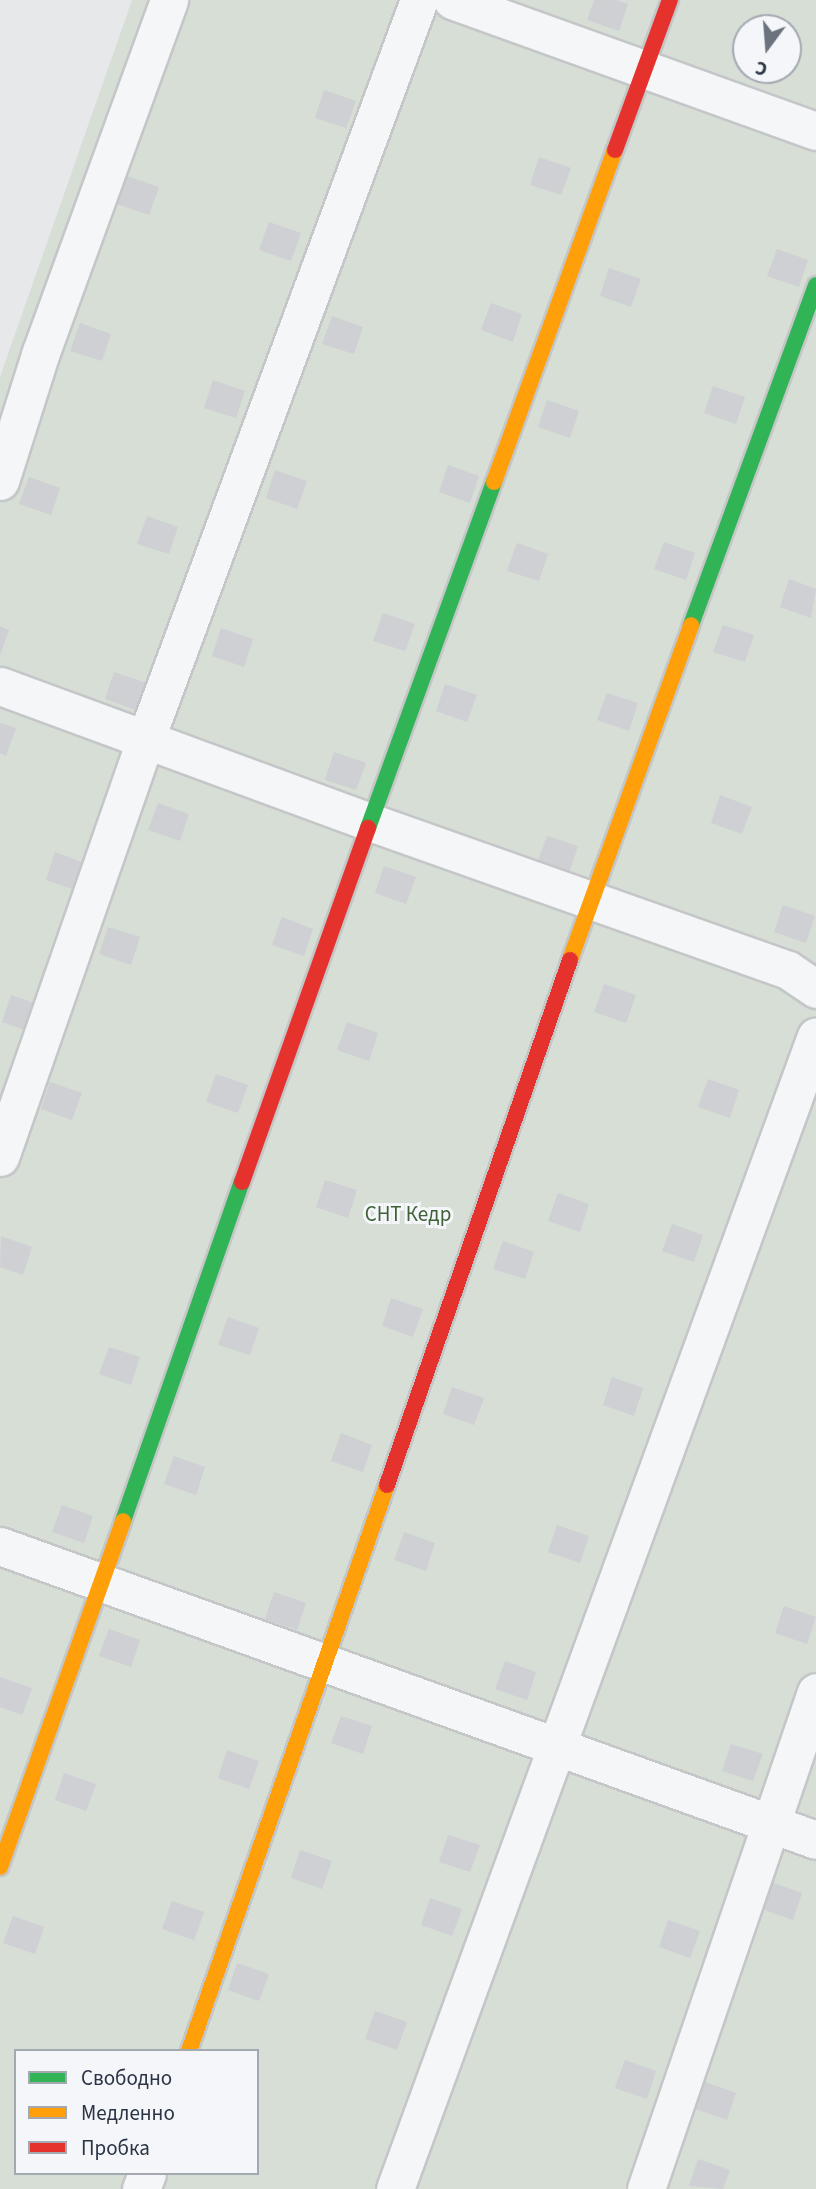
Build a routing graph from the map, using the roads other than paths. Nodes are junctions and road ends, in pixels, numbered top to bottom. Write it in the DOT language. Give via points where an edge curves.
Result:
graph roads {
  1 [pos="169,0"];
  2 [pos="419,0"];
  3 [pos="452,0"];
  4 [pos="670,0"];
  5 [pos="645,70"];
  6 [pos="816,131"];
  7 [pos="816,285"];
  8 [pos="0,481"];
  9 [pos="0,686"];
  10 [pos="145,741"];
  11 [pos="370,822"];
  12 [pos="591,899"];
  13 [pos="816,989"];
  14 [pos="816,1036"];
  15 [pos="0,1157"];
  16 [pos="0,1546"];
  17 [pos="102,1581"];
  18 [pos="324,1662"];
  19 [pos="816,1692"];
  20 [pos="555,1746"];
  21 [pos="770,1823"];
  22 [pos="816,1840"];
  23 [pos="0,1867"];
  24 [pos="190,2049"];
  25 [pos="395,2189"];
  26 [pos="646,2189"];
  1 -- 8 [label="street" via="41,352"];
  2 -- 10 [label="street"];
  3 -- 5 [label="street"];
  4 -- 5 [label="street"];
  5 -- 6 [label="street"];
  5 -- 11 [label="street"];
  7 -- 12 [label="street"];
  9 -- 10 [label="street"];
  10 -- 11 [label="street"];
  10 -- 15 [label="street"];
  11 -- 12 [label="street"];
  11 -- 17 [label="street"];
  12 -- 13 [label="street" via="788,970"];
  12 -- 18 [label="street"];
  14 -- 20 [label="street"];
  16 -- 17 [label="street"];
  17 -- 18 [label="street"];
  17 -- 23 [label="street"];
  18 -- 20 [label="street"];
  18 -- 24 [label="street"];
  19 -- 21 [label="street"];
  20 -- 21 [label="street"];
  20 -- 25 [label="street"];
  21 -- 22 [label="street"];
  21 -- 26 [label="street"];
}
